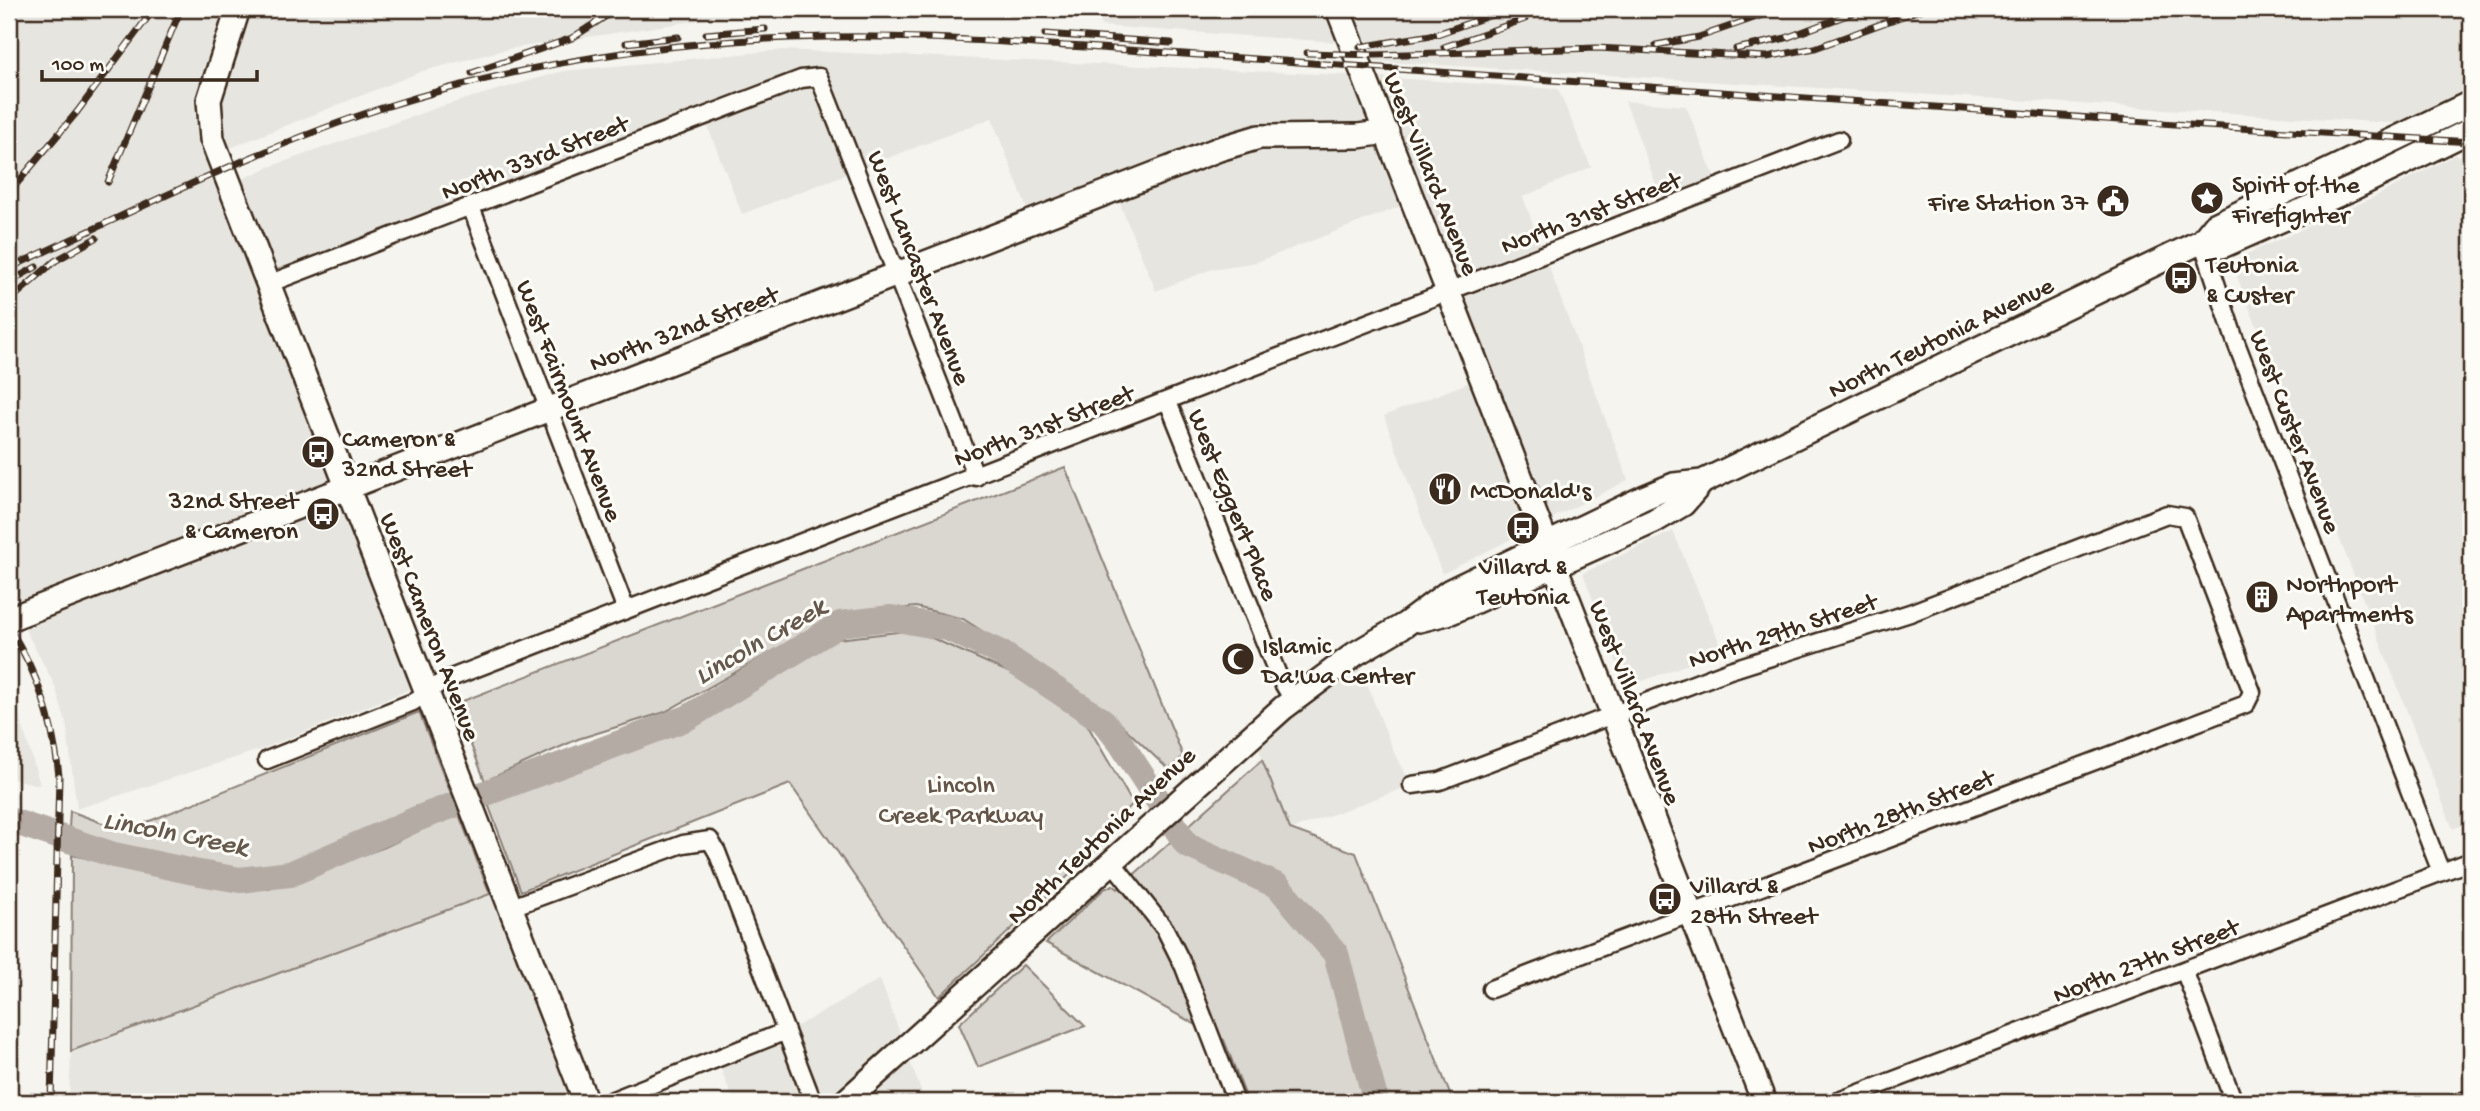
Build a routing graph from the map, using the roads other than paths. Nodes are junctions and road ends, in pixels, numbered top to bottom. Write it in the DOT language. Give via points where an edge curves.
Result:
graph roads {
  1 [pos="238,9"];
  2 [pos="1338,9"];
  3 [pos="819,77"];
  4 [pos="2471,103"];
  5 [pos="2471,130"];
  6 [pos="1387,132"];
  7 [pos="1839,140"];
  8 [pos="471,207"];
  9 [pos="2202,241"];
  10 [pos="899,274"];
  11 [pos="268,284"];
  12 [pos="1449,292"];
  13 [pos="1168,402"];
  14 [pos="549,409"];
  15 [pos="975,477"];
  16 [pos="1702,482"];
  17 [pos="348,486"];
  18 [pos="1545,544"];
  19 [pos="1555,567"];
  20 [pos="626,610"];
  21 [pos="9,619"];
  22 [pos="1406,624"];
  23 [pos="427,692"];
  24 [pos="1293,700"];
  25 [pos="2246,704"];
  26 [pos="1611,714"];
  27 [pos="267,760"];
  28 [pos="1412,785"];
  29 [pos="1117,858"];
  30 [pos="2471,861"];
  31 [pos="2441,872"];
  32 [pos="512,907"];
  33 [pos="1689,914"];
  34 [pos="2184,970"];
  35 [pos="1491,989"];
  36 [pos="786,1031"];
  37 [pos="2471,1098"];
  38 [pos="586,1102"];
  39 [pos="608,1102"];
  40 [pos="813,1102"];
  41 [pos="845,1102"];
  42 [pos="1236,1102"];
  43 [pos="1763,1102"];
  44 [pos="1836,1102"];
  45 [pos="2234,1102"];
  46 [pos="2460,1102"];
  1 -- 11 [label="street, West Cameron Avenue" via="209,100 209,126"];
  2 -- 6 [label="street, West Villard Avenue"];
  3 -- 8 [label="street, North 33rd Street" via="801,79"];
  3 -- 10 [label="street, West Lancaster Avenue"];
  4 -- 9 [label="street, North Teutonia Avenue" via="2215,225"];
  5 -- 9 [label="street, North Teutonia Avenue" via="2222,246"];
  6 -- 10 [label="street, North 32nd Street" via="1259,137"];
  6 -- 12 [label="street, West Villard Avenue"];
  7 -- 12 [label="street, North 31st Street"];
  8 -- 11 [label="street, North 33rd Street"];
  8 -- 14 [label="street, West Fairmount Avenue"];
  9 -- 16 [label="street, North Teutonia Avenue"];
  9 -- 31 [label="street, West Custer Avenue" via="2240,352"];
  10 -- 14 [label="street, North 32nd Street"];
  10 -- 15 [label="street, West Lancaster Avenue"];
  11 -- 17 [label="street, West Cameron Avenue"];
  12 -- 13 [label="street, North 31st Street"];
  12 -- 18 [label="street, West Villard Avenue"];
  13 -- 15 [label="street, North 31st Street"];
  13 -- 24 [label="street, West Eggert Place" via="1278,675"];
  14 -- 17 [label="street, North 32nd Street"];
  14 -- 20 [label="street, West Fairmount Avenue"];
  15 -- 20 [label="street, North 31st Street"];
  16 -- 18 [label="street, North Teutonia Avenue" via="1674,485"];
  16 -- 19 [label="street, North Teutonia Avenue" via="1674,510"];
  17 -- 21 [label="street, North 32nd Street"];
  17 -- 23 [label="street, West Cameron Avenue"];
  18 -- 19 [label="street, West Villard Avenue"];
  18 -- 22 [label="street, North Teutonia Avenue" via="1450,591"];
  19 -- 22 [label="street, North Teutonia Avenue" via="1451,612"];
  19 -- 26 [label="street, West Villard Avenue"];
  20 -- 23 [label="street, North 31st Street" via="443,681"];
  22 -- 24 [label="street, North Teutonia Avenue" via="1355,654"];
  23 -- 27 [label="street, North 31st Street" via="413,702"];
  23 -- 32 [label="street, West Cameron Avenue"];
  24 -- 29 [label="street, North Teutonia Avenue"];
  25 -- 26 [label="street, North 29th Street" via="2252,692 2185,517 2167,514 1910,613 1765,657"];
  25 -- 33 [label="street, North 28th Street"];
  26 -- 28 [label="street, North 29th Street" via="1440,781"];
  26 -- 33 [label="street, West Villard Avenue"];
  29 -- 41 [label="street, North Teutonia Avenue"];
  29 -- 42 [label="street" via="1184,967"];
  30 -- 31 [label="street, North 27th Street"];
  31 -- 34 [label="street, North 27th Street"];
  32 -- 36 [label="street" via="683,844 710,841"];
  32 -- 38 [label="street, West Cameron Avenue"];
  33 -- 35 [label="street, North 28th Street"];
  33 -- 43 [label="street, West Villard Avenue"];
  34 -- 44 [label="street, North 27th Street"];
  34 -- 45 [label="street"];
  36 -- 39 [label="street"];
  36 -- 40 [label="street"];
  37 -- 46 [label="street"];
}
